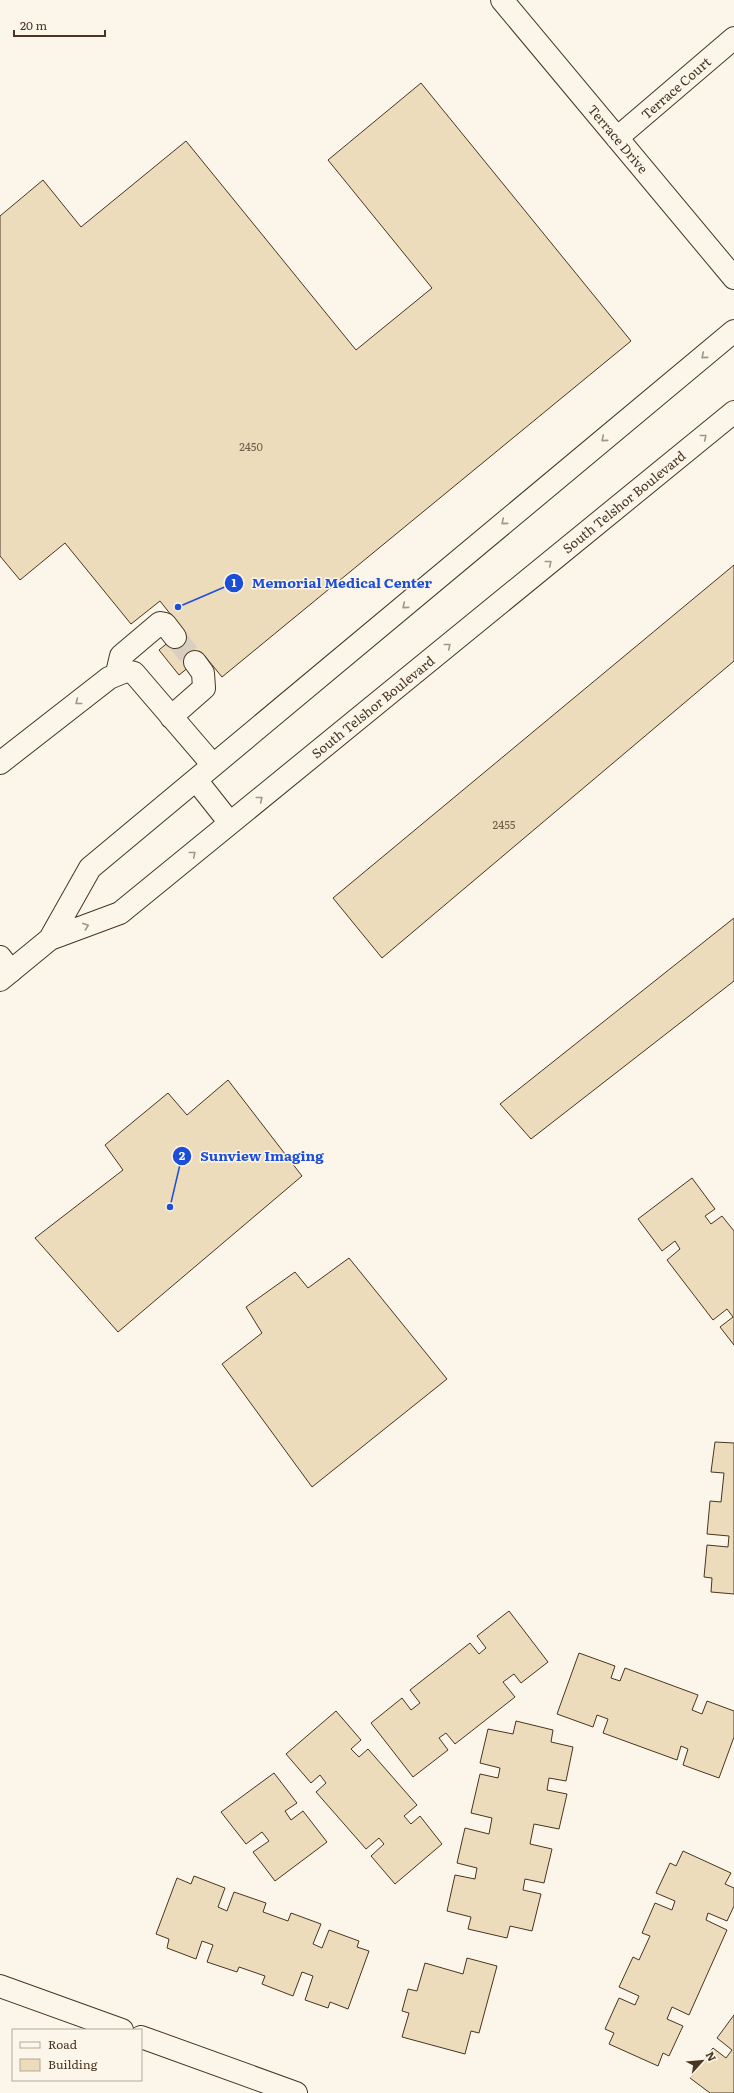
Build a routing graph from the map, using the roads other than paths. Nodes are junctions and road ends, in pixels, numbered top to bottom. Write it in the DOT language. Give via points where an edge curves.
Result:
graph roads {
  1 [pos="502,0"];
  2 [pos="734,38"];
  3 [pos="617,138"];
  4 [pos="734,278"];
  5 [pos="734,331"];
  6 [pos="734,412"];
  7 [pos="175,637"];
  8 [pos="195,662"];
  9 [pos="113,675"];
  10 [pos="171,716"];
  11 [pos="0,763"];
  12 [pos="213,765"];
  13 [pos="196,780"];
  14 [pos="230,823"];
  15 [pos="50,939"];
  16 [pos="4,969"];
  17 [pos="0,1986"];
  18 [pos="119,2029"];
  19 [pos="142,2037"];
  20 [pos="296,2093"];
  1 -- 3 [label="main road, Terrace Drive"];
  2 -- 3 [label="main road, Terrace Court"];
  3 -- 4 [label="main road, Terrace Drive"];
  5 -- 12 [label="main road, one-way"];
  14 -- 6 [label="main road, South Telshor Boulevard, one-way"];
  7 -- 9 [label="main road" via="165,624 160,624 121,656"];
  8 -- 10 [label="main road" via="203,673 204,688"];
  9 -- 10 [label="main road" via="126,671 134,673"];
  9 -- 11 [label="main road, one-way"];
  10 -- 12 [label="main road"];
  12 -- 13 [label="main road"];
  13 -- 14 [label="main road"];
  13 -- 15 [label="main road" via="90,868"];
  15 -- 14 [label="main road, South Telshor Boulevard, one-way" via="120,914"];
  15 -- 16 [label="main road, South Telshor Boulevard"];
  17 -- 18 [label="main road"];
  19 -- 20 [label="main road"];
}
